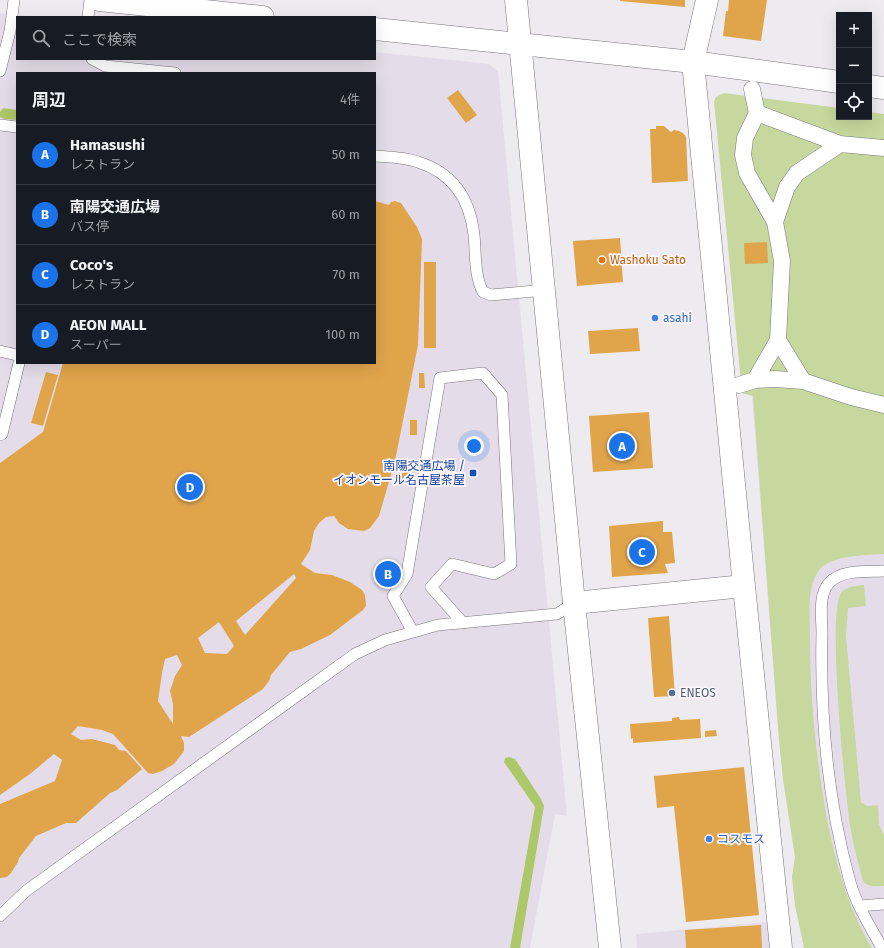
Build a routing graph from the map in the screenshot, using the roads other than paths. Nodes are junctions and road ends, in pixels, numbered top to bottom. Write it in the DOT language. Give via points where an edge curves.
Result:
graph roads {
  1 [pos="14,0"];
  2 [pos="90,0"];
  3 [pos="99,0"];
  4 [pos="516,0"];
  5 [pos="707,0"];
  6 [pos="88,16"];
  7 [pos="253,16"];
  8 [pos="376,29"];
  9 [pos="521,44"];
  10 [pos="94,60"];
  11 [pos="693,62"];
  12 [pos="0,71"];
  13 [pos="165,72"];
  14 [pos="836,82"];
  15 [pos="872,86"];
  16 [pos="884,88"];
  17 [pos="752,89"];
  18 [pos="756,113"];
  19 [pos="0,125"];
  20 [pos="16,126"];
  21 [pos="840,144"];
  22 [pos="884,148"];
  23 [pos="376,156"];
  24 [pos="775,222"];
  25 [pos="544,290"];
  26 [pos="778,340"];
  27 [pos="0,351"];
  28 [pos="16,355"];
  29 [pos="19,364"];
  30 [pos="755,380"];
  31 [pos="803,381"];
  32 [pos="739,385"];
  33 [pos="884,404"];
  34 [pos="0,435"];
  35 [pos="884,572"];
  36 [pos="744,586"];
  37 [pos="574,603"];
  38 [pos="463,623"];
  39 [pos="413,632"];
  40 [pos="884,904"];
  41 [pos="860,906"];
  42 [pos="0,916"];
  43 [pos="610,948"];
  44 [pos="781,948"];
  45 [pos="882,948"];
  1 -- 12 [label="lane" via="10,31"];
  2 -- 6 [label="lane"];
  3 -- 7 [label="street"];
  4 -- 9 [label="street"];
  5 -- 11 [label="street"];
  8 -- 9 [label="street"];
  9 -- 11 [label="street"];
  9 -- 25 [label="street"];
  10 -- 13 [label="lane" via="105,66"];
  11 -- 14 [label="street"];
  11 -- 36 [label="street"];
  15 -- 16 [label="street"];
  17 -- 18 [label="street"];
  18 -- 21 [label="street"];
  18 -- 24 [label="street" via="745,138 743,155 747,173"];
  19 -- 20 [label="lane"];
  21 -- 22 [label="street"];
  21 -- 24 [label="street" via="797,174 787,187"];
  23 -- 25 [label="lane" via="417,161 445,176 460,191 468,208 473,230 478,283 483,292 491,294"];
  24 -- 26 [label="street" via="782,261"];
  25 -- 37 [label="street"];
  26 -- 30 [label="street"];
  26 -- 31 [label="street"];
  27 -- 28 [label="lane"];
  29 -- 34 [label="lane"];
  30 -- 31 [label="street"];
  30 -- 32 [label="street"];
  31 -- 33 [label="street" via="851,397"];
  35 -- 41 [label="lane" via="852,572 838,576 828,583 822,598 821,654 828,774 850,884"];
  36 -- 37 [label="street"];
  36 -- 44 [label="street"];
  37 -- 38 [label="lane" via="557,614"];
  37 -- 43 [label="street"];
  38 -- 39 [label="lane" via="438,625"];
  38 -- 39 [label="lane" via="431,587 452,564 494,574 511,564 502,395 483,373 440,378 407,574 393,596"];
  39 -- 42 [label="lane" via="385,640 352,655 26,891"];
  40 -- 41 [label="lane"];
  41 -- 45 [label="lane"];
}
